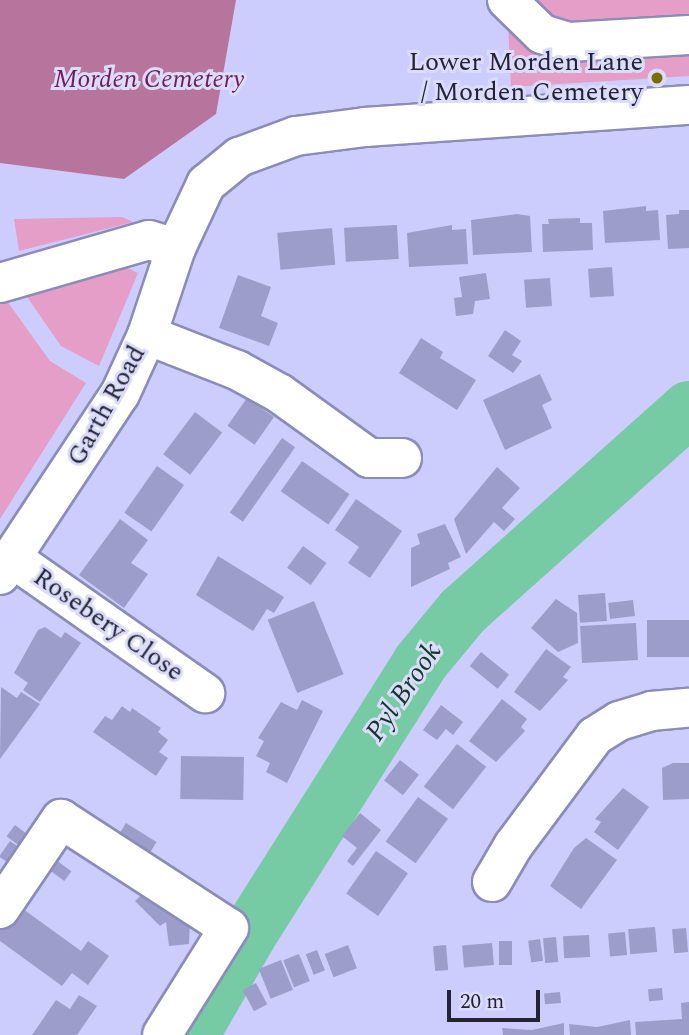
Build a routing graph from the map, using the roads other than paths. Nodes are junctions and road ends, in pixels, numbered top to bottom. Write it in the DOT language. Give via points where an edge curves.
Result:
graph roads {
  1 [pos="507,0"];
  2 [pos="689,35"];
  3 [pos="689,105"];
  4 [pos="181,236"];
  5 [pos="0,283"];
  6 [pos="147,335"];
  7 [pos="402,458"];
  8 [pos="6,566"];
  9 [pos="205,693"];
  10 [pos="689,708"];
  11 [pos="492,882"];
  12 [pos="0,909"];
  13 [pos="162,1035"];
  1 -- 2 [label="street" via="542,34 569,42"];
  3 -- 4 [label="street, Garth Road" via="565,111 296,136 239,157 206,184"];
  4 -- 5 [label="street" via="149,240"];
  4 -- 6 [label="street, Garth Road"];
  6 -- 7 [label="street" via="248,376 369,458"];
  6 -- 8 [label="street, Garth Road" via="120,394"];
  8 -- 9 [label="street, Rosebery Close"];
  10 -- 11 [label="street" via="640,714 595,736 513,846"];
  12 -- 13 [label="street" via="61,819 229,928"];
}
